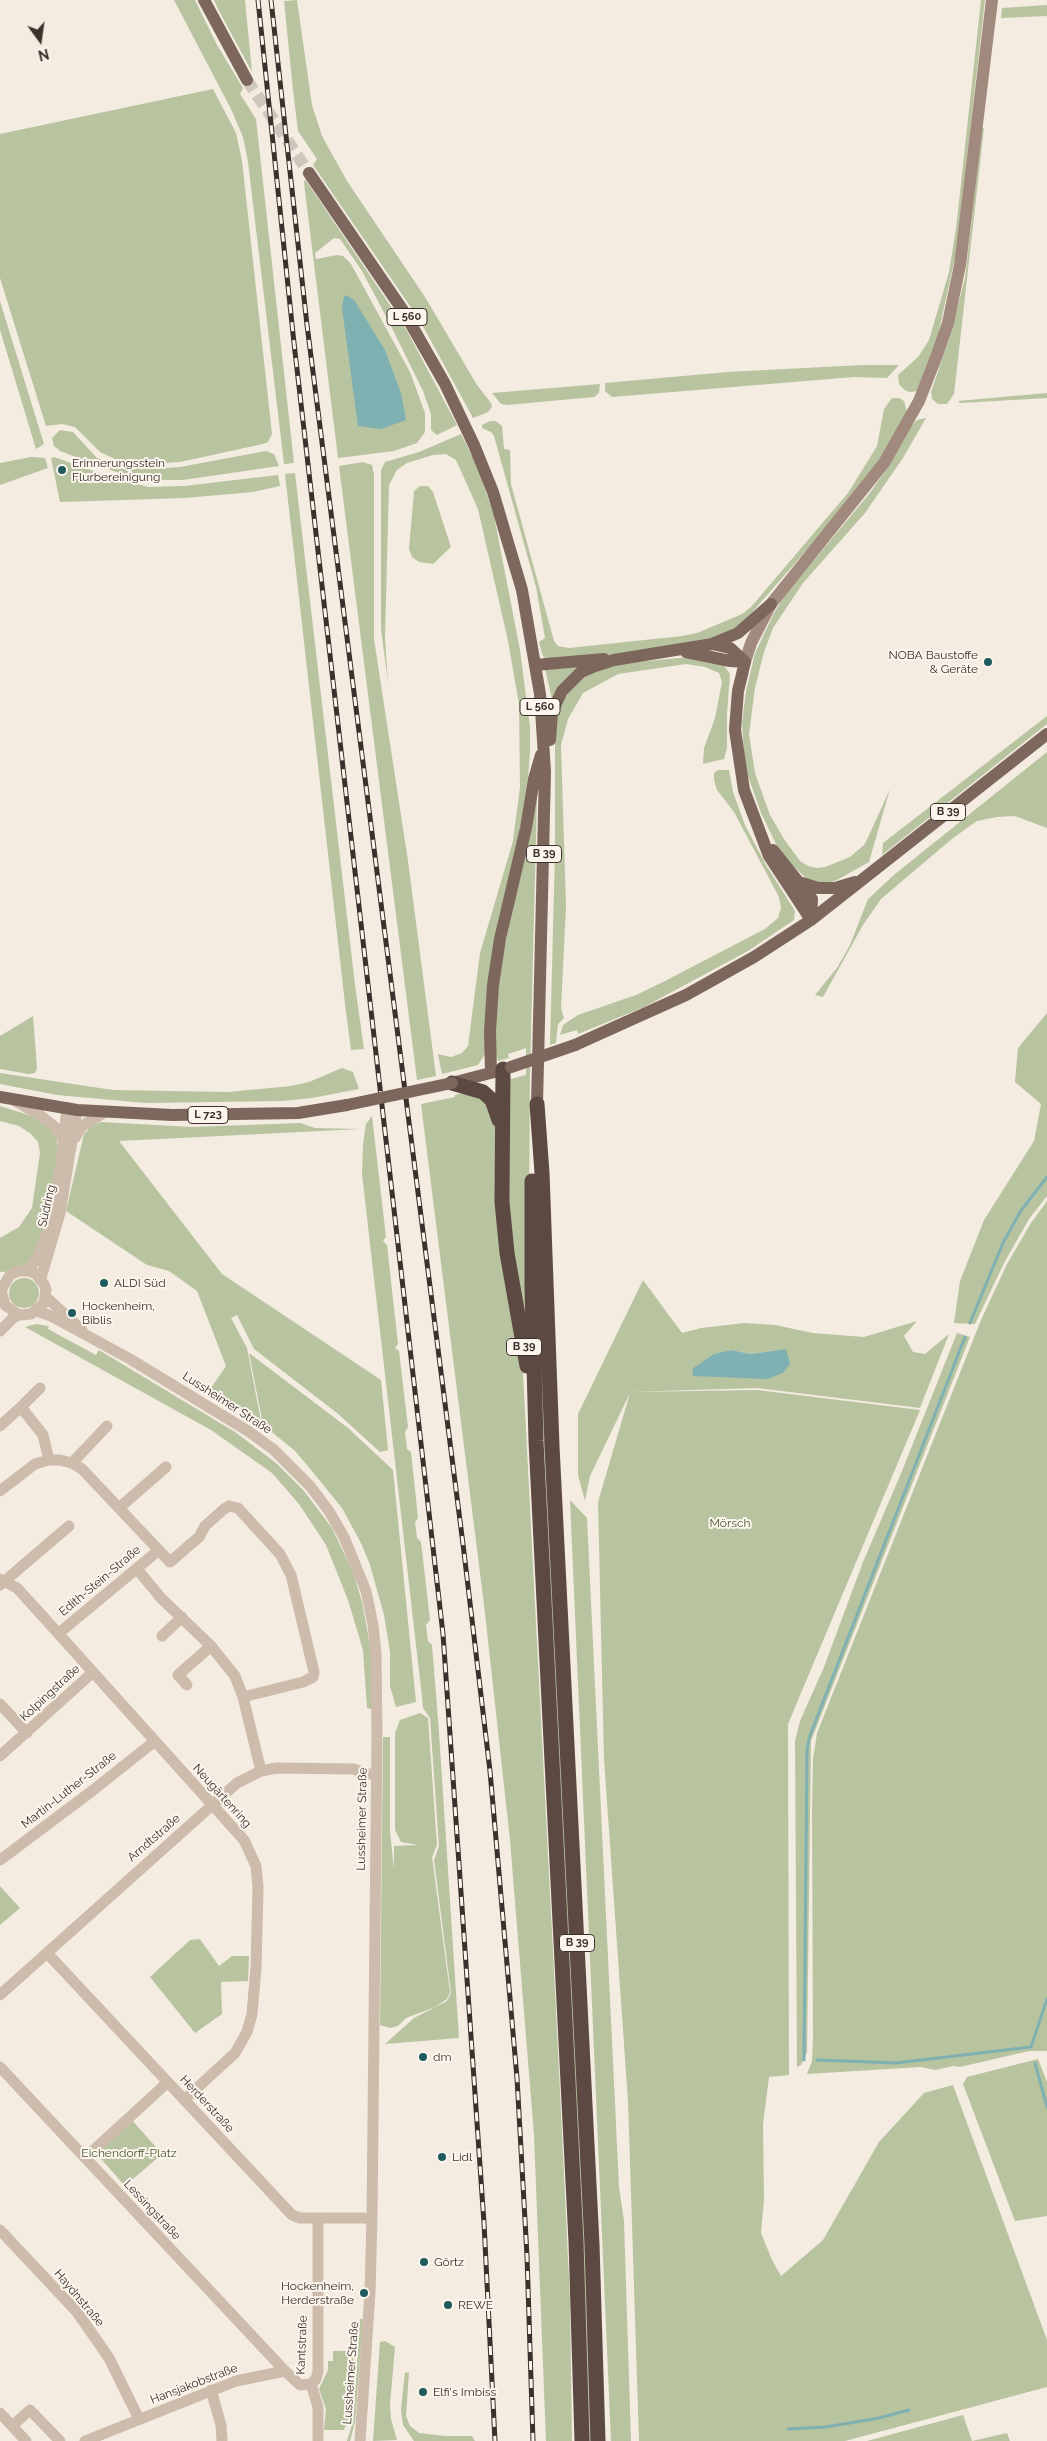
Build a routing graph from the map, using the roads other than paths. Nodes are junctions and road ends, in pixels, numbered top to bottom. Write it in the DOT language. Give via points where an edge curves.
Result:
graph roads {
  1 [pos="204,0"];
  2 [pos="992,0"];
  3 [pos="247,80"];
  4 [pos="309,173"];
  5 [pos="772,604"];
  6 [pos="712,644"];
  7 [pos="677,651"];
  8 [pos="614,660"];
  9 [pos="745,662"];
  10 [pos="535,665"];
  11 [pos="1047,734"];
  12 [pos="544,749"];
  13 [pos="545,772"];
  14 [pos="763,839"];
  15 [pos="863,880"];
  16 [pos="799,882"];
  17 [pos="811,920"];
  18 [pos="502,1070"];
  19 [pos="452,1083"];
  20 [pos="6,1098"];
  21 [pos="537,1104"];
  22 [pos="72,1109"];
  23 [pos="105,1112"];
  24 [pos="501,1131"];
  25 [pos="68,1139"];
  26 [pos="27,1271"];
  27 [pos="41,1278"];
  28 [pos="2,1280"];
  29 [pos="46,1297"];
  30 [pos="3,1311"];
  31 [pos="37,1311"];
  32 [pos="18,1315"];
  33 [pos="0,1331"];
  34 [pos="84,1334"];
  35 [pos="40,1388"];
  36 [pos="21,1407"];
  37 [pos="0,1426"];
  38 [pos="107,1426"];
  39 [pos="536,1441"];
  40 [pos="49,1460"];
  41 [pos="72,1463"];
  42 [pos="166,1467"];
  43 [pos="0,1491"];
  44 [pos="119,1508"];
  45 [pos="69,1526"];
  46 [pos="159,1550"];
  47 [pos="137,1569"];
  48 [pos="2,1582"];
  49 [pos="182,1617"];
  50 [pos="59,1633"];
  51 [pos="162,1636"];
  52 [pos="211,1646"];
  53 [pos="92,1673"];
  54 [pos="187,1685"];
  55 [pos="243,1697"];
  56 [pos="0,1704"];
  57 [pos="27,1733"];
  58 [pos="155,1741"];
  59 [pos="0,1756"];
  60 [pos="376,1761"];
  61 [pos="354,1769"];
  62 [pos="261,1771"];
  63 [pos="376,1774"];
  64 [pos="211,1806"];
  65 [pos="0,1860"];
  66 [pos="47,1953"];
  67 [pos="0,1995"];
  68 [pos="0,2067"];
  69 [pos="168,2082"];
  70 [pos="184,2100"];
  71 [pos="85,2158"];
  72 [pos="318,2218"];
  73 [pos="372,2218"];
  74 [pos="0,2230"];
  75 [pos="285,2371"];
  76 [pos="311,2384"];
  77 [pos="211,2390"];
  78 [pos="0,2413"];
  79 [pos="139,2419"];
  80 [pos="12,2426"];
  81 [pos="26,2441"];
  82 [pos="60,2441"];
  83 [pos="85,2441"];
  84 [pos="222,2441"];
  85 [pos="318,2441"];
  86 [pos="360,2441"];
  87 [pos="582,2441"];
  88 [pos="598,2441"];
  1 -- 3 [label="main road"];
  2 -- 5 [label="street" via="960,265 948,323 937,355 919,401 884,463"];
  4 -- 10 [label="main road, L 560" via="404,312 461,416 501,517 522,590"];
  5 -- 6 [label="main road" via="738,633"];
  5 -- 9 [label="street" via="754,636"];
  6 -- 7 [label="main road"];
  6 -- 9 [label="main road" via="730,648"];
  7 -- 8 [label="main road, B 39"];
  7 -- 9 [label="main road, B 39"];
  8 -- 10 [label="main road"];
  8 -- 13 [label="main road, B 39" via="582,672 562,691 552,712"];
  9 -- 14 [label="main road" via="735,722 738,762 746,800"];
  10 -- 12 [label="main road, L 560"];
  11 -- 15 [label="main road, B 39"];
  12 -- 13 [label="main road, L 560"];
  12 -- 18 [label="main road" via="534,779 500,939 492,1013"];
  13 -- 21 [label="main road, B 39"];
  14 -- 16 [label="main road"];
  14 -- 17 [label="main road" via="769,856"];
  15 -- 16 [label="main road, B 39" via="835,888 818,888"];
  15 -- 17 [label="main road, B 39"];
  16 -- 17 [label="main road" via="812,899"];
  17 -- 18 [label="main road, B 39, bridge" via="686,995 576,1045"];
  18 -- 19 [label="main road, L 723"];
  18 -- 24 [label="highway, B 39"];
  19 -- 23 [label="main road, L 723, bridge" via="304,1112 240,1115"];
  19 -- 24 [label="highway, B 39" via="483,1092 492,1100"];
  20 -- 22 [label="main road, L 723"];
  20 -- 25 [label="street" via="40,1115"];
  21 -- 39 [label="highway, B 39" via="532,1174"];
  21 -- 88 [label="highway, B 39" via="592,2244"];
  22 -- 23 [label="main road, L 723"];
  22 -- 25 [label="street, Südring"];
  23 -- 25 [label="street"];
  24 -- 39 [label="highway, B 39" via="504,1226 531,1387"];
  25 -- 26 [label="street, Südring" via="47,1234 37,1259"];
  25 -- 27 [label="street, Südring" via="60,1213"];
  26 -- 27 [label="street"];
  26 -- 28 [label="street" via="18,1271"];
  27 -- 29 [label="street"];
  28 -- 30 [label="street"];
  29 -- 31 [label="street"];
  29 -- 34 [label="street, Lussheimer Straße"];
  30 -- 32 [label="street"];
  31 -- 32 [label="street"];
  31 -- 34 [label="street, Lussheimer Straße"];
  32 -- 33 [label="street"];
  34 -- 60 [label="street, Lussheimer Straße" via="248,1431 293,1468 329,1511 358,1567 373,1625 377,1685"];
  35 -- 36 [label="street"];
  36 -- 37 [label="street"];
  36 -- 40 [label="street" via="43,1436"];
  38 -- 41 [label="street"];
  39 -- 87 [label="highway, B 39" via="576,2242"];
  40 -- 41 [label="street"];
  40 -- 43 [label="street" via="35,1464"];
  41 -- 44 [label="street, Edith-Stein-Straße" via="82,1469"];
  42 -- 44 [label="street"];
  44 -- 46 [label="street, Edith-Stein-Straße"];
  45 -- 48 [label="street, Neugärtenring"];
  46 -- 47 [label="street, Edith-Stein-Straße"];
  46 -- 55 [label="street, Edith-Stein-Straße" via="170,1562 199,1538 212,1519 228,1506 238,1508 268,1539 286,1564 295,1587 314,1666 313,1677"];
  47 -- 49 [label="street"];
  47 -- 50 [label="street, Edith-Stein-Straße"];
  48 -- 50 [label="street, Neugärtenring" via="16,1588"];
  49 -- 51 [label="street"];
  49 -- 52 [label="street"];
  50 -- 53 [label="street, Neugärtenring"];
  52 -- 54 [label="street" via="178,1675"];
  52 -- 55 [label="street" via="235,1676"];
  53 -- 57 [label="street, Kolpingstraße"];
  53 -- 58 [label="street, Neugärtenring"];
  55 -- 62 [label="street"];
  56 -- 57 [label="street, Kolpingstraße"];
  57 -- 59 [label="street, Kolpingstraße"];
  58 -- 64 [label="street, Neugärtenring"];
  58 -- 65 [label="street, Martin-Luther-Straße"];
  60 -- 61 [label="street, Arndtstraße"];
  60 -- 63 [label="street, Lussheimer Straße"];
  61 -- 62 [label="street, Arndtstraße" via="277,1768"];
  61 -- 63 [label="street, Arndtstraße"];
  62 -- 64 [label="street, Arndtstraße" via="237,1783"];
  63 -- 73 [label="street, Lussheimer Straße"];
  64 -- 66 [label="street, Arndtstraße"];
  64 -- 70 [label="street, Neugärtenring" via="244,1840 256,1866 258,1899 252,2010 247,2032 235,2053"];
  66 -- 67 [label="street, Arndtstraße"];
  66 -- 69 [label="street, Herderstraße"];
  68 -- 71 [label="street, Lessingstraße"];
  69 -- 70 [label="street, Herderstraße"];
  69 -- 71 [label="street"];
  70 -- 72 [label="street, Herderstraße" via="292,2215"];
  71 -- 75 [label="street, Lessingstraße"];
  72 -- 73 [label="street, Herderstraße"];
  72 -- 76 [label="street, Kantstraße" via="318,2365 316,2379"];
  73 -- 86 [label="street, Lussheimer Straße"];
  74 -- 79 [label="street, Haydnstraße" via="77,2312 109,2358"];
  75 -- 76 [label="street" via="300,2385"];
  75 -- 77 [label="street, Hansjakobstraße"];
  76 -- 85 [label="street, Kantstraße" via="318,2407"];
  77 -- 79 [label="street, Hansjakobstraße"];
  77 -- 84 [label="street"];
  78 -- 80 [label="street"];
  79 -- 83 [label="street, Hansjakobstraße"];
  80 -- 81 [label="street"];
  80 -- 82 [label="street" via="30,2410"];
}
